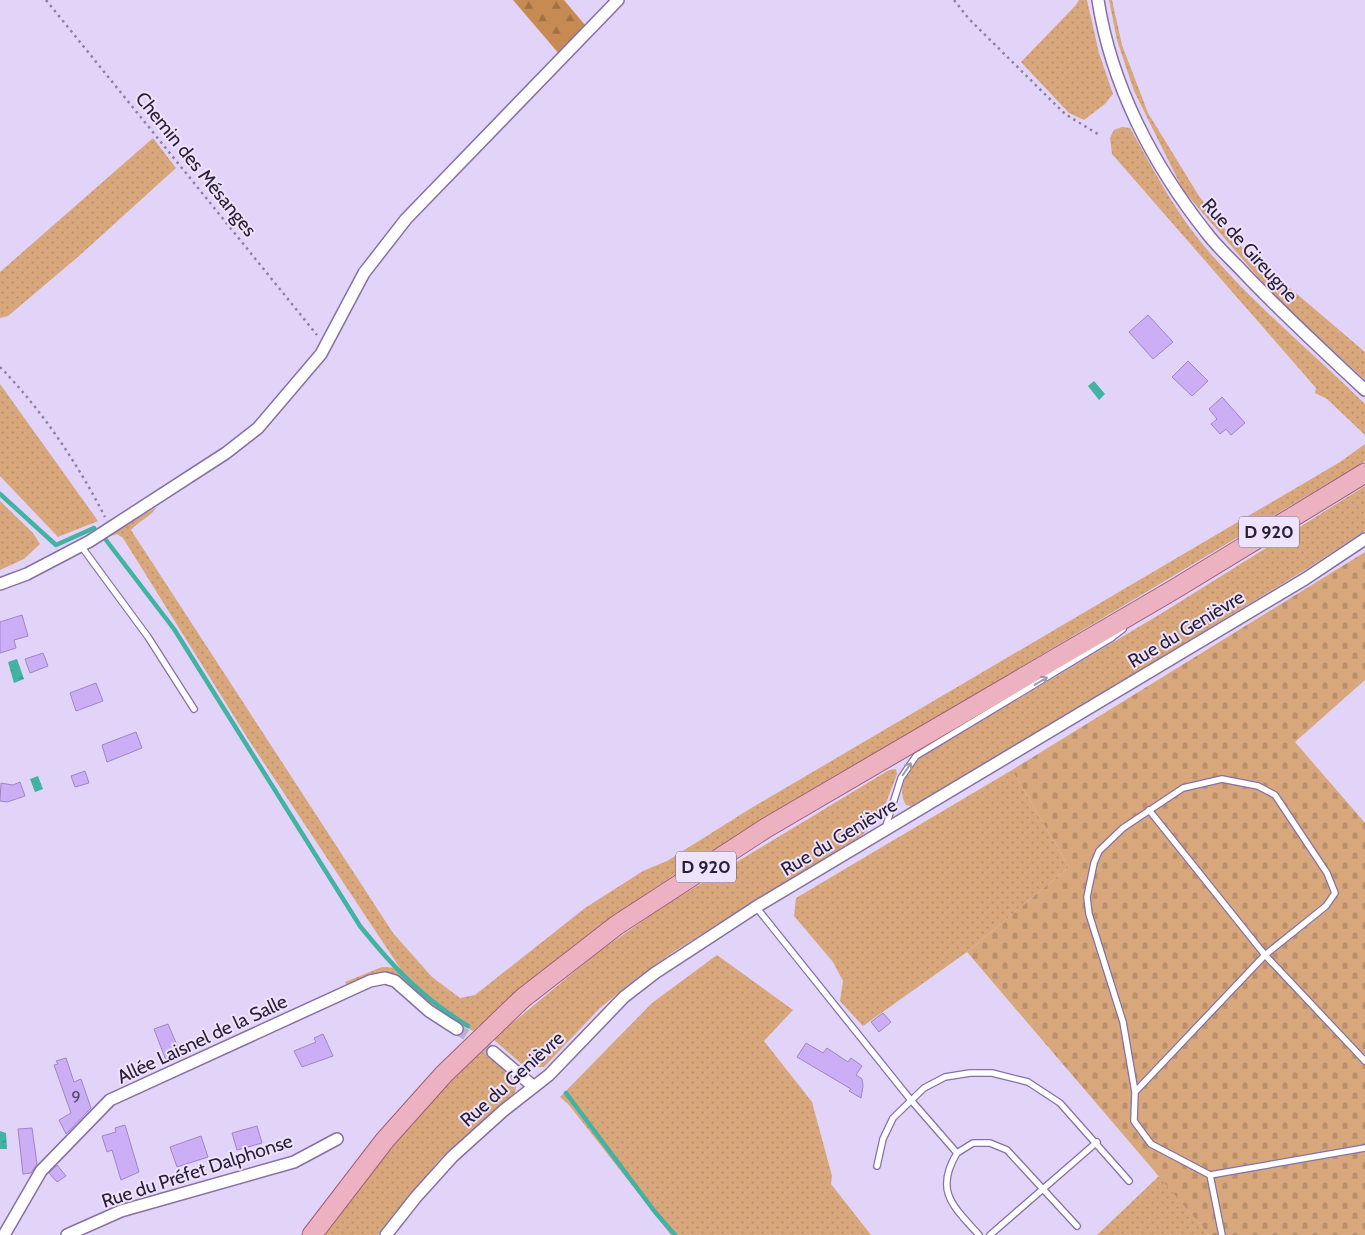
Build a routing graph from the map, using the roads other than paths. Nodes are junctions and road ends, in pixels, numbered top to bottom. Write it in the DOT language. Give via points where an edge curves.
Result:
graph roads {
  1 [pos="618,0"];
  2 [pos="1098,0"];
  3 [pos="1365,390"];
  4 [pos="1365,473"];
  5 [pos="1365,539"];
  6 [pos="85,543"];
  7 [pos="0,584"];
  8 [pos="1173,590"];
  9 [pos="194,709"];
  10 [pos="1149,810"];
  11 [pos="884,831"];
  12 [pos="756,907"];
  13 [pos="1265,955"];
  14 [pos="457,1029"];
  15 [pos="493,1052"];
  16 [pos="1365,1061"];
  17 [pos="534,1087"];
  18 [pos="1135,1092"];
  19 [pos="910,1099"];
  20 [pos="337,1140"];
  21 [pos="1097,1142"];
  22 [pos="1365,1148"];
  23 [pos="957,1153"];
  24 [pos="877,1166"];
  25 [pos="1210,1174"];
  26 [pos="1129,1181"];
  27 [pos="1043,1189"];
  28 [pos="1077,1226"];
  29 [pos="4,1235"];
  30 [pos="67,1235"];
  31 [pos="312,1235"];
  32 [pos="386,1235"];
  33 [pos="979,1235"];
  34 [pos="990,1235"];
  35 [pos="1222,1235"];
  1 -- 6 [label="street" via="406,220 364,273 326,344 258,428 226,453"];
  2 -- 3 [label="street, Rue de Gireugne" via="1102,26 1129,108 1165,176 1207,234 1278,309"];
  4 -- 8 [label="main road, D 920"];
  5 -- 11 [label="street, Rue du Genièvre" via="1305,579"];
  6 -- 7 [label="street" via="27,574"];
  6 -- 9 [label="lane"];
  11 -- 8 [label="lane, one-way" via="901,778 916,756 1110,639"];
  8 -- 31 [label="main road, D 920" via="766,828 617,925 523,998 444,1074 385,1140"];
  10 -- 13 [label="lane"];
  10 -- 13 [label="lane" via="1183,788 1222,779 1258,786 1275,795 1327,873 1335,893 1326,906"];
  10 -- 18 [label="lane" via="1123,828 1099,851 1088,897 1089,914 1123,1022"];
  11 -- 12 [label="street, Rue du Genièvre"];
  12 -- 17 [label="street, Rue du Genièvre" via="624,997"];
  12 -- 19 [label="lane"];
  13 -- 16 [label="lane"];
  13 -- 18 [label="lane"];
  14 -- 29 [label="street, Allée Laisnel de la Salle" via="429,1011 395,981 385,978 370,981 110,1100 42,1171"];
  15 -- 17 [label="street"];
  17 -- 32 [label="street, Rue du Genièvre" via="452,1157"];
  18 -- 25 [label="lane" via="1134,1121 1151,1144"];
  19 -- 21 [label="lane" via="944,1077 992,1073 1028,1082 1060,1103"];
  19 -- 23 [label="lane"];
  19 -- 24 [label="lane" via="894,1118 883,1139"];
  20 -- 30 [label="street, Rue du Préfet Dalphonse" via="294,1162 121,1211"];
  21 -- 26 [label="lane"];
  21 -- 27 [label="lane"];
  22 -- 25 [label="lane"];
  23 -- 27 [label="lane" via="973,1143 990,1143 1007,1150"];
  23 -- 33 [label="lane" via="948,1168 945,1185 952,1201"];
  25 -- 35 [label="lane"];
  27 -- 28 [label="lane"];
  27 -- 34 [label="lane"];
}
